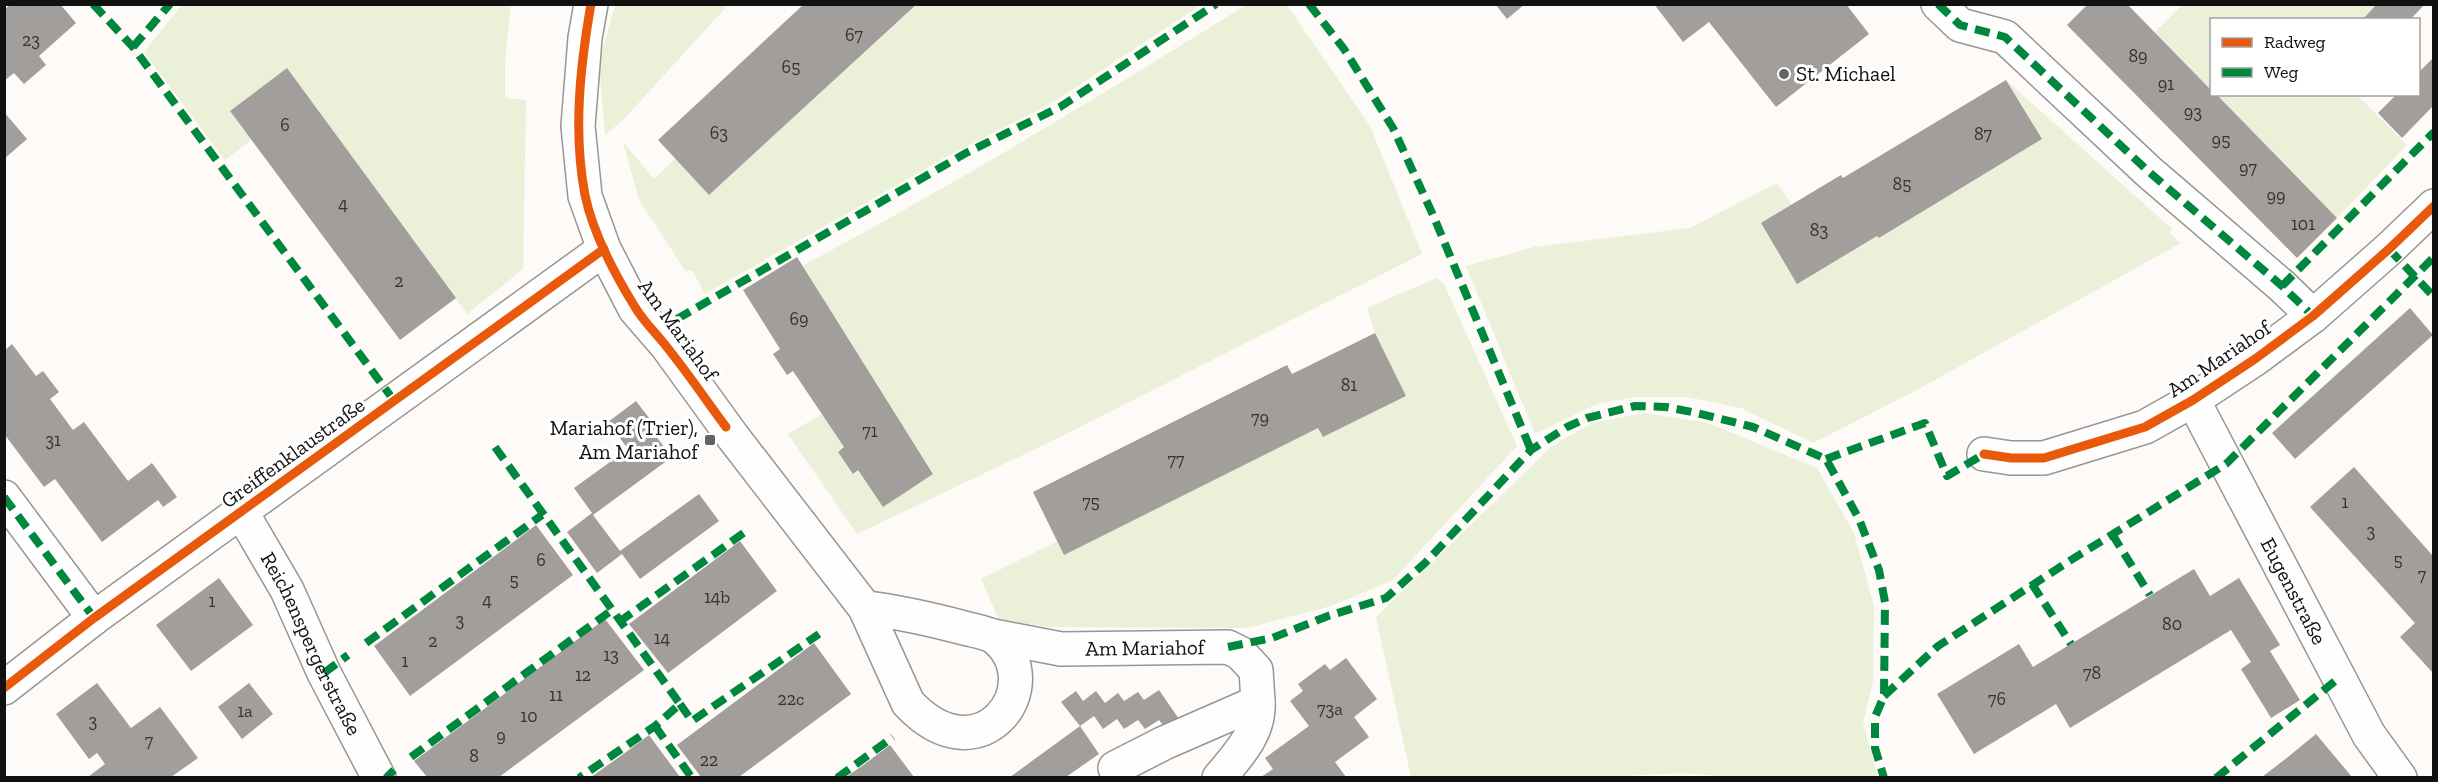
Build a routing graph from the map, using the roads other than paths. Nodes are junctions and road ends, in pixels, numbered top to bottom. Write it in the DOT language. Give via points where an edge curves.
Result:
graph roads {
  1 [pos="591,4"];
  2 [pos="1938,4"];
  3 [pos="2433,206"];
  4 [pos="604,249"];
  5 [pos="2313,316"];
  6 [pos="2193,400"];
  7 [pos="1984,454"];
  8 [pos="4,497"];
  9 [pos="242,513"];
  10 [pos="865,608"];
  11 [pos="94,618"];
  12 [pos="993,636"];
  13 [pos="4,687"];
  14 [pos="1258,702"];
  15 [pos="1115,768"];
  16 [pos="379,777"];
  17 [pos="1219,777"];
  18 [pos="2400,777"];
  1 -- 4 [label="street, Am Mariahof" via="578,126 585,196"];
  2 -- 5 [label="street" via="1960,25 2005,37 2149,172"];
  3 -- 5 [label="street, Am Mariahof"];
  4 -- 9 [label="street, Greiffenklaustraße"];
  4 -- 10 [label="street, Am Mariahof" via="636,309"];
  5 -- 6 [label="street, Am Mariahof"];
  6 -- 7 [label="street, Am Mariahof" via="2145,427 2044,458"];
  6 -- 18 [label="street, Eugenstraße" via="2370,735"];
  8 -- 11 [label="street"];
  9 -- 11 [label="street, Greiffenklaustraße"];
  9 -- 16 [label="street, Reichenspergerstraße" via="287,590 324,673"];
  10 -- 12 [label="street, Am Mariahof" via="904,612"];
  10 -- 12 [label="street, Am Mariahof" via="908,703 933,728 950,735 981,734 997,724 1013,698 1014,672 1008,654"];
  11 -- 13 [label="street, Greiffenklaustraße"];
  12 -- 14 [label="street, Am Mariahof" via="1061,649 1228,647 1256,670"];
  14 -- 15 [label="street"];
  14 -- 17 [label="street, Am Mariahof" via="1259,716 1252,734"];
}
